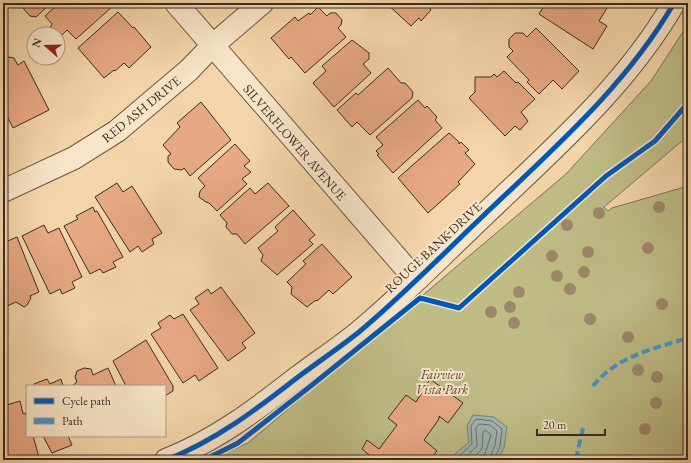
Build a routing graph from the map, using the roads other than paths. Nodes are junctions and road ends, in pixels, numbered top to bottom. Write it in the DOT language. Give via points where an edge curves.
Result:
graph roads {
  1 [pos="176,3"];
  2 [pos="262,3"];
  3 [pos="674,3"];
  4 [pos="212,46"];
  5 [pos="3,191"];
  6 [pos="416,280"];
  7 [pos="166,460"];
  1 -- 4 [label="street, SILVERFLOWER AVENUE"];
  2 -- 4 [label="street, RED ASH DRIVE"];
  3 -- 6 [label="street, ROUGE BANK DRIVE" via="616,86"];
  4 -- 5 [label="street, RED ASH DRIVE" via="117,131 74,158"];
  4 -- 6 [label="street, SILVERFLOWER AVENUE"];
  6 -- 7 [label="street, ROUGE BANK DRIVE" via="359,332 260,406 183,454"];
}
